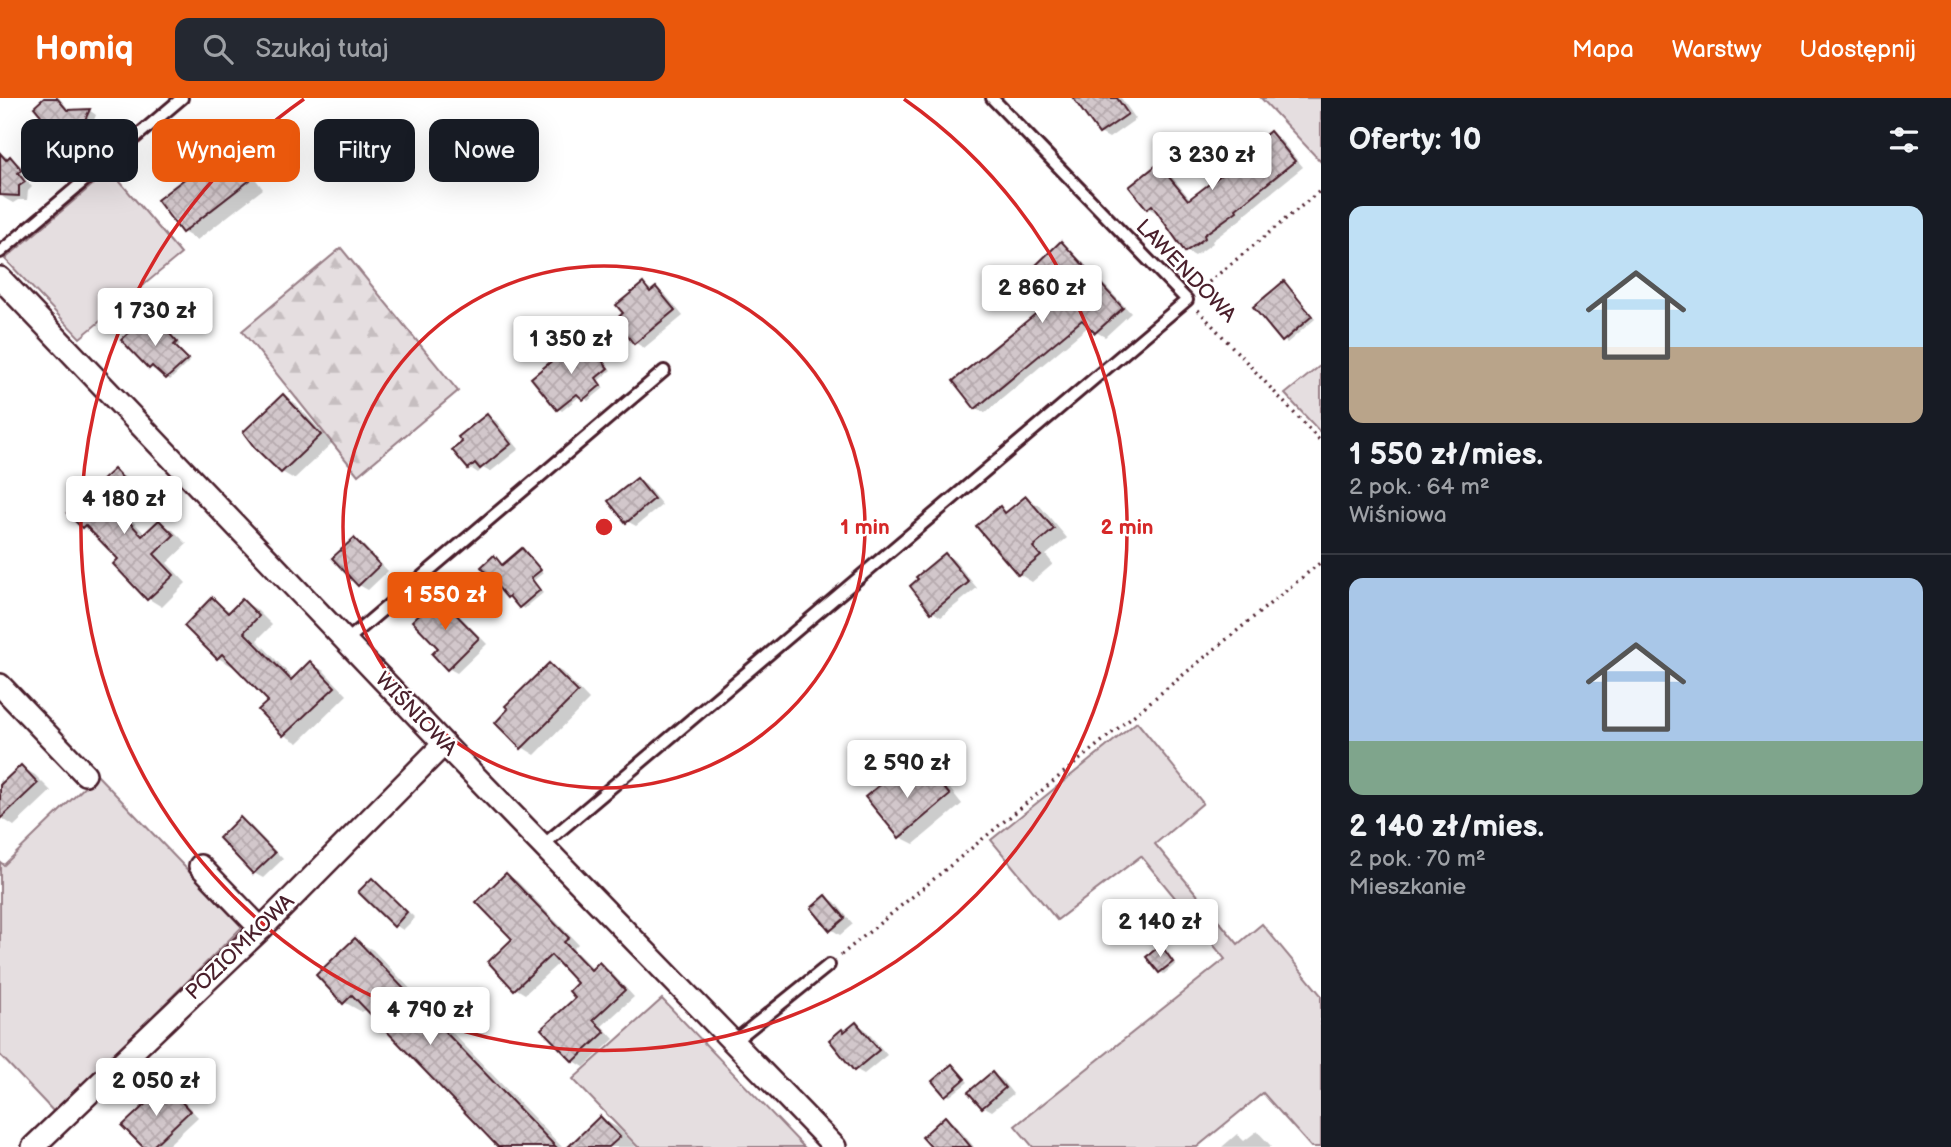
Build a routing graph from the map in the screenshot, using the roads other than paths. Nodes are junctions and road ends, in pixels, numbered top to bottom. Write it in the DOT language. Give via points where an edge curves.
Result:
graph roads {
  1 [pos="181,98"];
  2 [pos="992,98"];
  3 [pos="0,252"];
  4 [pos="0,278"];
  5 [pos="664,371"];
  6 [pos="346,641"];
  7 [pos="0,685"];
  8 [pos="444,744"];
  9 [pos="85,774"];
  10 [pos="542,846"];
  11 [pos="200,866"];
  12 [pos="261,929"];
  13 [pos="829,965"];
  14 [pos="735,1044"];
  15 [pos="33,1147"];
  16 [pos="835,1147"];
  1 -- 3 [label="lane"];
  2 -- 10 [label="lane, LAWENDOWA" via="1187,300"];
  4 -- 6 [label="street, WIŚNIOWA"];
  5 -- 6 [label="lane"];
  6 -- 8 [label="street, WIŚNIOWA"];
  7 -- 9 [label="street"];
  8 -- 10 [label="street, WIŚNIOWA"];
  8 -- 12 [label="street, POZIOMKOWA"];
  10 -- 14 [label="street, WIŚNIOWA"];
  11 -- 12 [label="street"];
  12 -- 15 [label="street, POZIOMKOWA"];
  13 -- 14 [label="lane"];
  14 -- 16 [label="street, WIŚNIOWA"];
}
